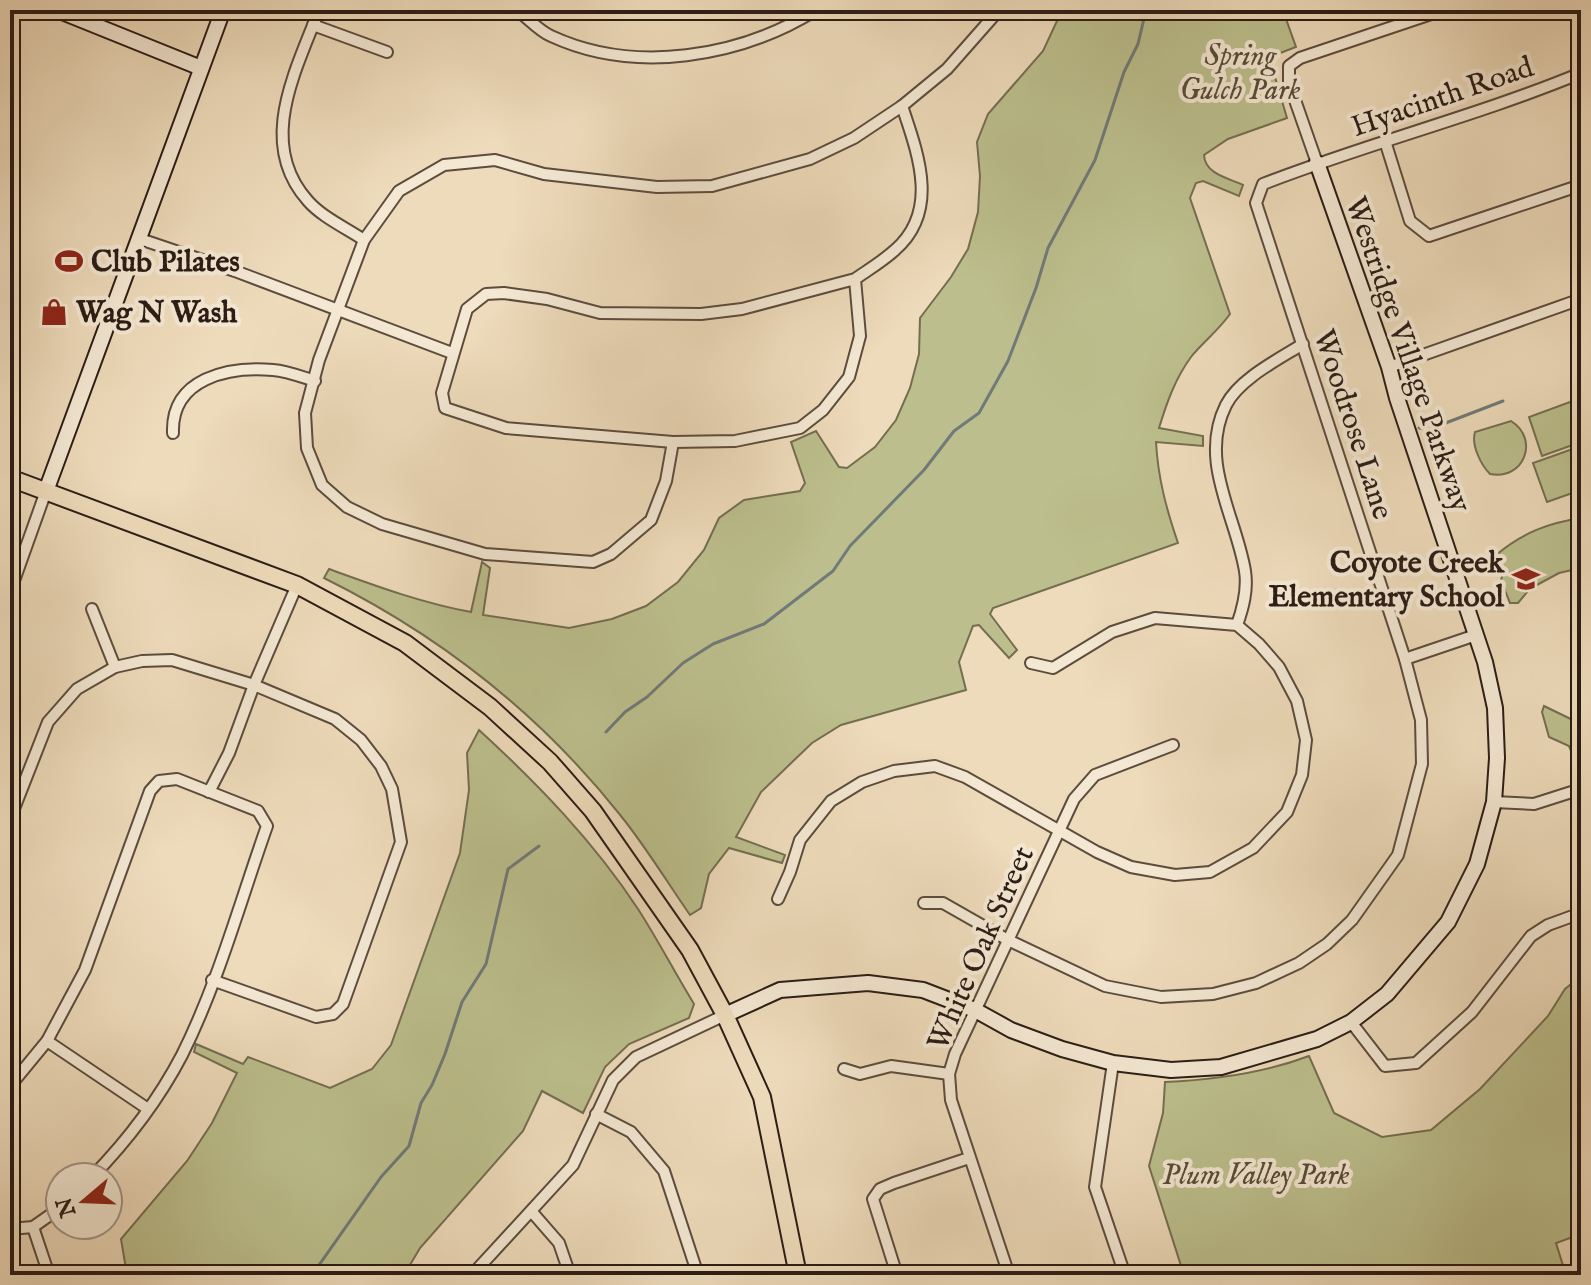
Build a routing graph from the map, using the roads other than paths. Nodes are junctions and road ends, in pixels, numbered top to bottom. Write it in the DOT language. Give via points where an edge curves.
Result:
graph roads {
  1 [pos="57,10"];
  2 [pos="223,10"];
  3 [pos="319,10"];
  4 [pos="517,10"];
  5 [pos="816,10"];
  6 [pos="999,10"];
  7 [pos="1443,10"];
  8 [pos="313,25"];
  9 [pos="387,52"];
  10 [pos="201,68"];
  11 [pos="1581,73"];
  12 [pos="902,106"];
  13 [pos="1385,141"];
  14 [pos="1317,163"];
  15 [pos="1581,185"];
  16 [pos="140,239"];
  17 [pos="364,240"];
  18 [pos="855,279"];
  19 [pos="1581,299"];
  20 [pos="338,311"];
  21 [pos="1303,344"];
  22 [pos="452,353"];
  23 [pos="1389,367"];
  24 [pos="315,381"];
  25 [pos="173,433"];
  26 [pos="673,442"];
  27 [pos="10,478"];
  28 [pos="46,491"];
  29 [pos="297,585"];
  30 [pos="10,592"];
  31 [pos="92,609"];
  32 [pos="1237,625"];
  33 [pos="1476,635"];
  34 [pos="1405,659"];
  35 [pos="1031,663"];
  36 [pos="115,667"];
  37 [pos="254,685"];
  38 [pos="1173,745"];
  39 [pos="1581,789"];
  40 [pos="209,792"];
  41 [pos="1494,802"];
  42 [pos="10,819"];
  43 [pos="1059,832"];
  44 [pos="778,899"];
  45 [pos="924,903"];
  46 [pos="1581,913"];
  47 [pos="1008,940"];
  48 [pos="212,980"];
  49 [pos="975,1010"];
  50 [pos="725,1015"];
  51 [pos="1351,1022"];
  52 [pos="47,1041"];
  53 [pos="1113,1063"];
  54 [pos="844,1069"];
  55 [pos="949,1074"];
  56 [pos="10,1086"];
  57 [pos="148,1109"];
  58 [pos="596,1114"];
  59 [pos="969,1158"];
  60 [pos="108,1161"];
  61 [pos="532,1212"];
  62 [pos="44,1219"];
  63 [pos="33,1227"];
  64 [pos="10,1229"];
  65 [pos="49,1275"];
  66 [pos="472,1275"];
  67 [pos="570,1275"];
  68 [pos="698,1275"];
  69 [pos="798,1275"];
  70 [pos="897,1275"];
  71 [pos="1009,1275"];
  72 [pos="1125,1275"];
  1 -- 10 [label="street"];
  2 -- 10 [label="street"];
  3 -- 8 [label="street"];
  4 -- 5 [label="street" via="549,35 591,50 684,57 788,27"];
  6 -- 12 [label="street" via="947,69"];
  7 -- 14 [label="street" via="1289,66 1289,83"];
  8 -- 9 [label="street"];
  8 -- 17 [label="street" via="284,105 282,154 309,203"];
  10 -- 16 [label="street"];
  11 -- 13 [label="street, Hyacinth Road"];
  12 -- 17 [label="street" via="810,159 712,186 602,182 495,160 444,165 399,191"];
  12 -- 18 [label="street" via="921,162 917,222 897,248"];
  13 -- 14 [label="street, Hyacinth Road"];
  13 -- 15 [label="street" via="1410,221 1429,236"];
  14 -- 21 [label="street, Woodrose Lane" via="1263,184 1256,203"];
  14 -- 23 [label="street, Westridge Village Parkway"];
  16 -- 20 [label="street"];
  16 -- 28 [label="street"];
  17 -- 20 [label="street"];
  18 -- 22 [label="street" via="742,309 701,314 600,313 547,299 486,294 467,309"];
  18 -- 26 [label="street" via="860,336 849,377 823,410 800,428 785,432 735,441"];
  19 -- 23 [label="street"];
  20 -- 22 [label="street"];
  20 -- 24 [label="street"];
  21 -- 32 [label="street" via="1253,375 1227,403 1217,439 1222,497 1245,572"];
  21 -- 34 [label="street, Woodrose Lane"];
  22 -- 26 [label="street" via="442,393 445,408 506,428"];
  23 -- 33 [label="street, Westridge Village Parkway"];
  24 -- 25 [label="street" via="276,370 233,370 198,382 177,404"];
  24 -- 26 [label="street" via="305,413 307,448 322,485 347,507 382,524 485,554 593,562 611,554 651,520"];
  27 -- 28 [label="main road"];
  28 -- 29 [label="main road"];
  28 -- 30 [label="street"];
  29 -- 37 [label="street"];
  29 -- 50 [label="main road" via="405,643 490,707 550,762 593,811 690,950"];
  31 -- 36 [label="street"];
  32 -- 35 [label="street" via="1155,618 1112,632 1053,668"];
  32 -- 43 [label="street" via="1279,667 1297,701 1306,740 1302,775 1287,812 1253,848 1210,872 1175,875 1131,867"];
  33 -- 34 [label="street"];
  33 -- 41 [label="street, Westridge Village Parkway" via="1495,715"];
  34 -- 47 [label="street, Woodrose Lane" via="1421,720 1422,764 1398,855 1352,920 1327,944 1256,983 1213,994 1161,997 1105,986"];
  36 -- 37 [label="street" via="172,660"];
  36 -- 42 [label="street" via="77,689 48,722"];
  37 -- 40 [label="street"];
  37 -- 48 [label="street" via="335,719 361,740 392,789 401,842 343,1004 333,1014 316,1017"];
  38 -- 43 [label="street, White Oak Street" via="1095,775 1074,799"];
  39 -- 41 [label="street" via="1530,804"];
  40 -- 48 [label="street" via="258,811 267,826"];
  40 -- 52 [label="street" via="177,779 159,781 150,791 85,970"];
  41 -- 51 [label="street, Westridge Village Parkway" via="1477,864 1448,922 1387,994"];
  43 -- 44 [label="street" via="965,777 935,766 894,771 831,801 800,840"];
  43 -- 47 [label="street, White Oak Street"];
  45 -- 47 [label="street, Woodrose Lane" via="943,903"];
  46 -- 51 [label="street" via="1531,936 1472,1012 1416,1063 1385,1066"];
  47 -- 49 [label="street, White Oak Street"];
  48 -- 57 [label="street" via="182,1055"];
  49 -- 50 [label="street, Westridge Village Parkway" via="923,990 868,983 780,990"];
  49 -- 53 [label="street, Westridge Village Parkway" via="1011,1030"];
  49 -- 55 [label="street, White Oak Street"];
  50 -- 58 [label="street" via="636,1057 613,1080"];
  50 -- 69 [label="main road" via="762,1097"];
  51 -- 53 [label="street, Westridge Village Parkway" via="1317,1039 1221,1067 1171,1070"];
  52 -- 56 [label="street"];
  52 -- 57 [label="street"];
  53 -- 72 [label="street" via="1095,1187"];
  54 -- 55 [label="street" via="860,1074 891,1066"];
  55 -- 59 [label="street, White Oak Street" via="951,1100"];
  57 -- 60 [label="street"];
  58 -- 61 [label="street" via="573,1165"];
  58 -- 68 [label="street" via="631,1132 664,1171"];
  59 -- 70 [label="street" via="880,1189 873,1199"];
  59 -- 71 [label="street, White Oak Street"];
  61 -- 66 [label="street"];
  61 -- 67 [label="street" via="559,1243"];
  62 -- 63 [label="street"];
  63 -- 64 [label="street"];
  63 -- 65 [label="street"];
}
